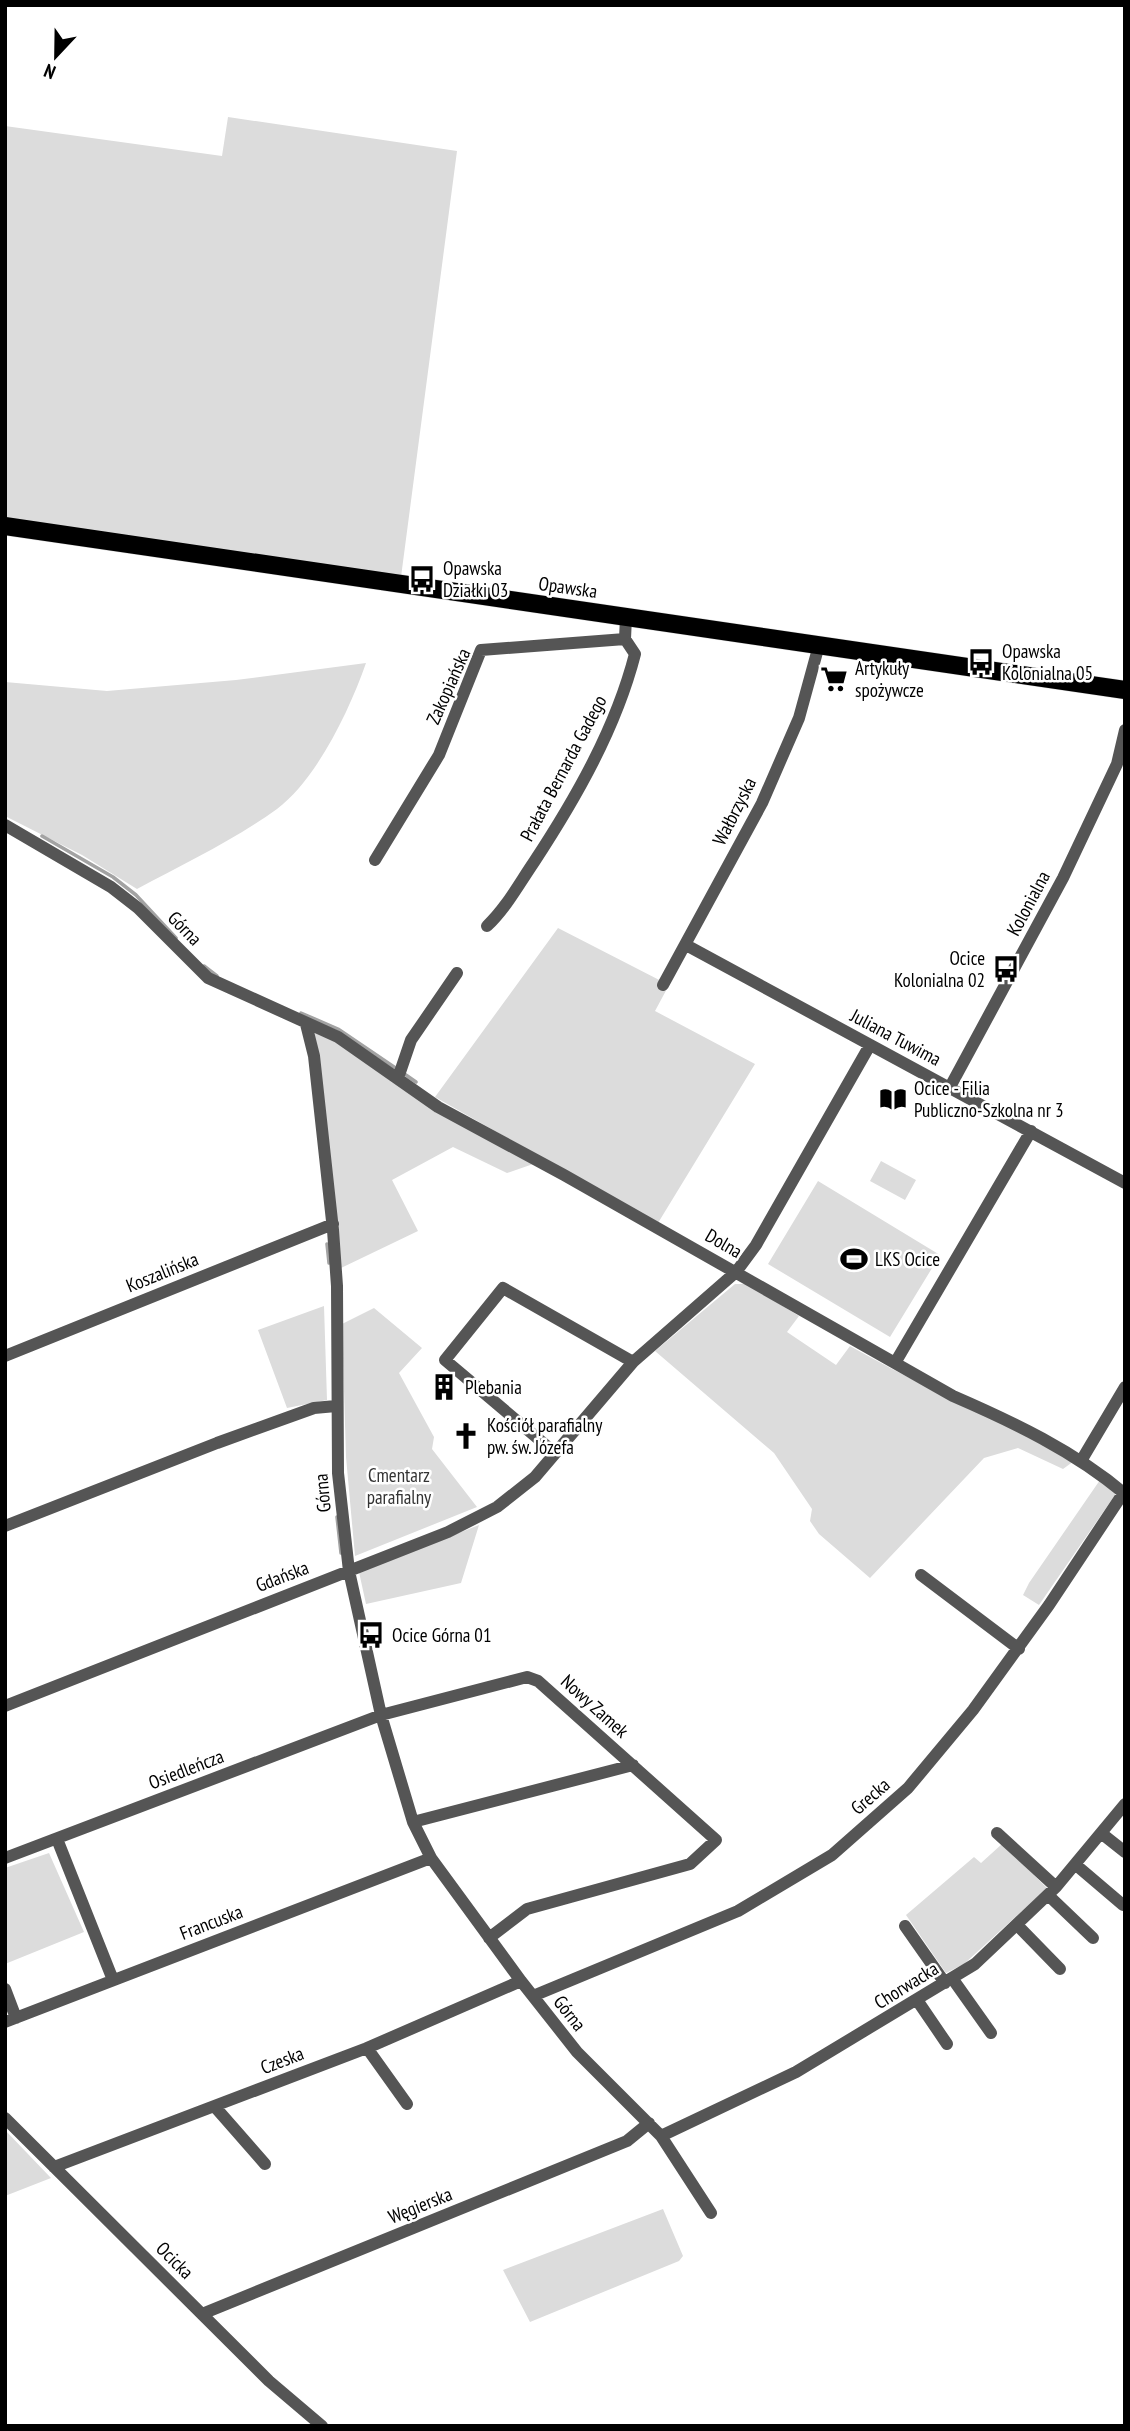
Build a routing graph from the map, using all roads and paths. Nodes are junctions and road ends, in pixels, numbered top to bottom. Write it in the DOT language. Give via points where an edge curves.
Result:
graph roads {
  1 [pos="5,526"];
  2 [pos="626,617"];
  3 [pos="625,639"];
  4 [pos="819,645"];
  5 [pos="1125,690"];
  6 [pos="1125,730"];
  7 [pos="5,825"];
  8 [pos="375,860"];
  9 [pos="486,926"];
  10 [pos="685,945"];
  11 [pos="457,973"];
  12 [pos="663,985"];
  13 [pos="306,1024"];
  14 [pos="870,1045"];
  15 [pos="400,1072"];
  16 [pos="950,1087"];
  17 [pos="1031,1131"];
  18 [pos="1125,1183"];
  19 [pos="333,1224"];
  20 [pos="736,1272"];
  21 [pos="5,1356"];
  22 [pos="633,1362"];
  23 [pos="894,1363"];
  24 [pos="1125,1387"];
  25 [pos="336,1406"];
  26 [pos="555,1453"];
  27 [pos="1081,1461"];
  28 [pos="1124,1493"];
  29 [pos="5,1526"];
  30 [pos="349,1571"];
  31 [pos="921,1575"];
  32 [pos="1019,1649"];
  33 [pos="5,1706"];
  34 [pos="381,1715"];
  35 [pos="633,1765"];
  36 [pos="1125,1804"];
  37 [pos="413,1822"];
  38 [pos="997,1833"];
  39 [pos="1101,1833"];
  40 [pos="57,1839"];
  41 [pos="1125,1852"];
  42 [pos="5,1858"];
  43 [pos="431,1858"];
  44 [pos="1076,1865"];
  45 [pos="1052,1891"];
  46 [pos="1123,1905"];
  47 [pos="905,1926"];
  48 [pos="1018,1926"];
  49 [pos="489,1938"];
  50 [pos="1093,1938"];
  51 [pos="1060,1969"];
  52 [pos="113,1980"];
  53 [pos="949,1980"];
  54 [pos="521,1981"];
  55 [pos="5,1989"];
  56 [pos="533,1996"];
  57 [pos="917,2000"];
  58 [pos="11,2020"];
  59 [pos="991,2033"];
  60 [pos="947,2044"];
  61 [pos="367,2048"];
  62 [pos="407,2105"];
  63 [pos="216,2108"];
  64 [pos="5,2118"];
  65 [pos="649,2123"];
  66 [pos="661,2136"];
  67 [pos="265,2164"];
  68 [pos="54,2167"];
  69 [pos="711,2213"];
  70 [pos="202,2314"];
  71 [pos="322,2426"];
  1 -- 2 [label="main road, Opawska"];
  2 -- 3 [label="street, Prałata Bernarda Gadego"];
  2 -- 4 [label="main road, Opawska"];
  3 -- 8 [label="street, Zakopiańska" via="481,650 439,755"];
  3 -- 9 [label="street, Prałata Bernarda Gadego" via="635,654 624,696 565,815 501,912"];
  4 -- 5 [label="main road, Opawska"];
  4 -- 10 [label="street, Wałbrzyska" via="799,718 762,803"];
  6 -- 16 [label="street, Kolonialna" via="1117,764 1063,878"];
  7 -- 13 [label="street, Górna" via="111,887 208,978"];
  10 -- 12 [label="street, Wałbrzyska"];
  10 -- 14 [label="street, Juliana Tuwima"];
  11 -- 15 [label="street" via="411,1041"];
  13 -- 15 [label="street, Dolna"];
  13 -- 19 [label="street, Górna" via="314,1056"];
  14 -- 16 [label="street, Juliana Tuwima"];
  14 -- 20 [label="street, Gdańska"];
  15 -- 20 [label="street, Dolna" via="438,1107"];
  16 -- 17 [label="street, Juliana Tuwima"];
  17 -- 18 [label="street, Juliana Tuwima"];
  17 -- 23 [label="street"];
  19 -- 21 [label="street, Koszalińska"];
  19 -- 25 [label="street, Górna"];
  20 -- 22 [label="street, Gdańska"];
  20 -- 23 [label="street, Dolna"];
  22 -- 26 [label="street, Gdańska"];
  22 -- 26 [label="street" via="503,1288 444,1360"];
  23 -- 27 [label="street, Dolna"];
  24 -- 27 [label="street"];
  25 -- 29 [label="street" via="302,1412"];
  25 -- 30 [label="street, Górna"];
  26 -- 30 [label="street, Gdańska" via="535,1477 497,1507"];
  27 -- 28 [label="street, Dolna"];
  28 -- 32 [label="street, Grecka"];
  30 -- 33 [label="street, Gdańska"];
  30 -- 34 [label="street, Górna"];
  31 -- 32 [label="street"];
  32 -- 56 [label="street, Grecka" via="908,1788 832,1855 738,1911"];
  34 -- 35 [label="street, Nowy Zamek" via="527,1677 538,1681"];
  34 -- 37 [label="street, Górna"];
  34 -- 40 [label="street, Osiedleńcza"];
  35 -- 37 [label="street"];
  35 -- 49 [label="street, Nowy Zamek" via="716,1840 690,1864 527,1909"];
  36 -- 39 [label="street, Chorwacka"];
  37 -- 43 [label="street, Górna"];
  38 -- 45 [label="street"];
  39 -- 41 [label="street"];
  39 -- 44 [label="street, Chorwacka"];
  40 -- 42 [label="street, Osiedleńcza"];
  40 -- 52 [label="street"];
  43 -- 49 [label="street, Górna"];
  43 -- 52 [label="street, Francuska"];
  44 -- 45 [label="street, Chorwacka"];
  44 -- 46 [label="street"];
  45 -- 48 [label="street, Chorwacka"];
  45 -- 50 [label="street"];
  47 -- 53 [label="street"];
  48 -- 51 [label="street"];
  48 -- 53 [label="street, Chorwacka"];
  49 -- 54 [label="street, Górna"];
  52 -- 58 [label="street, Francuska"];
  53 -- 57 [label="street, Chorwacka"];
  53 -- 59 [label="street"];
  54 -- 56 [label="street, Górna"];
  54 -- 61 [label="street, Czeska"];
  55 -- 58 [label="street"];
  56 -- 65 [label="street, Górna" via="577,2052"];
  57 -- 60 [label="street"];
  57 -- 66 [label="street, Chorwacka" via="796,2072"];
  61 -- 62 [label="street"];
  61 -- 63 [label="street, Czeska"];
  63 -- 67 [label="street"];
  63 -- 68 [label="street, Czeska"];
  64 -- 68 [label="street, Ocicka"];
  65 -- 66 [label="street, Górna"];
  65 -- 70 [label="street, Węgierska" via="627,2141"];
  66 -- 69 [label="street, Górna"];
  68 -- 70 [label="street, Ocicka"];
  70 -- 71 [label="street, Ocicka"];
}
